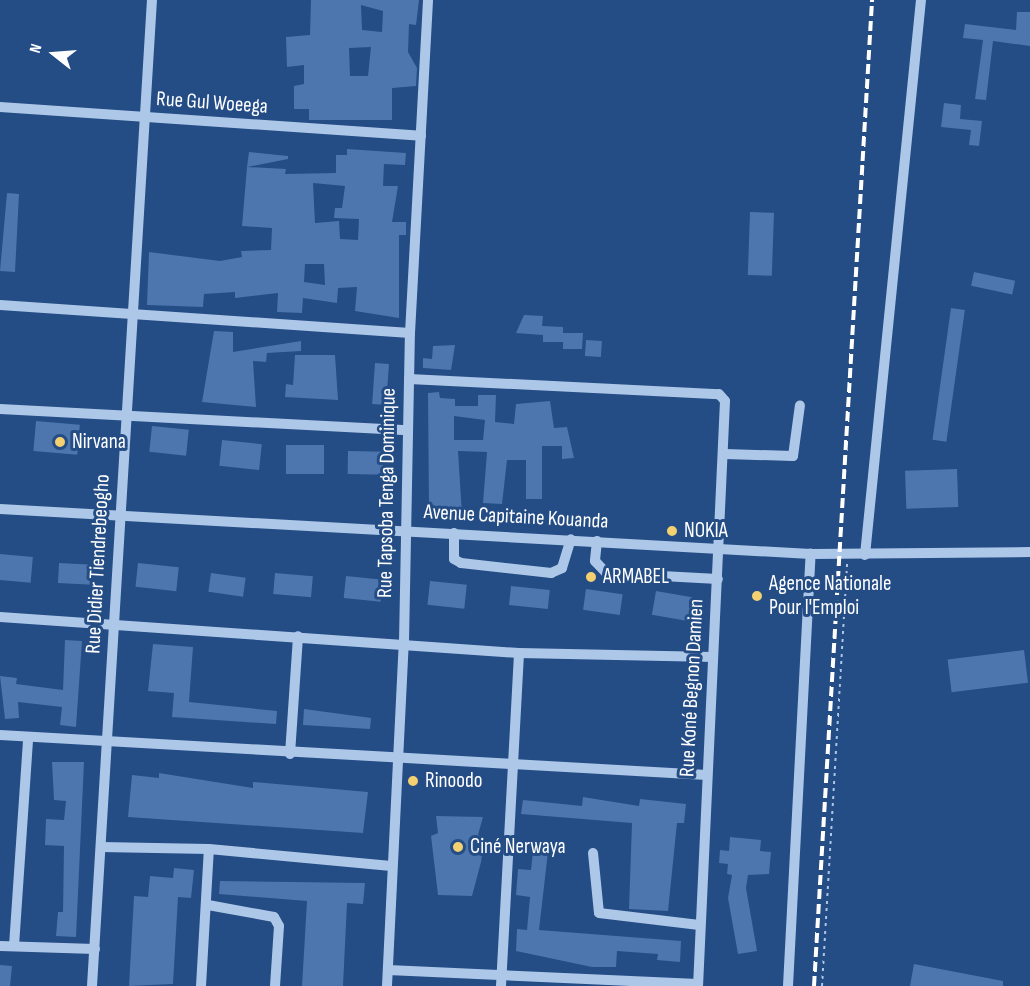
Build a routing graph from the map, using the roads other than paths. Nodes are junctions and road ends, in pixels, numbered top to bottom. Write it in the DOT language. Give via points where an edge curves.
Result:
graph roads {
  1 [pos="152,0"];
  2 [pos="429,0"];
  3 [pos="921,0"];
  4 [pos="0,107"];
  5 [pos="144,118"];
  6 [pos="421,136"];
  7 [pos="0,305"];
  8 [pos="131,317"];
  9 [pos="410,333"];
  10 [pos="409,379"];
  11 [pos="800,405"];
  12 [pos="0,409"];
  13 [pos="125,417"];
  14 [pos="407,430"];
  15 [pos="725,454"];
  16 [pos="0,510"];
  17 [pos="121,515"];
  18 [pos="405,531"];
  19 [pos="454,533"];
  20 [pos="571,539"];
  21 [pos="597,541"];
  22 [pos="720,547"];
  23 [pos="1030,552"];
  24 [pos="811,554"];
  25 [pos="865,555"];
  26 [pos="718,579"];
  27 [pos="0,617"];
  28 [pos="116,623"];
  29 [pos="298,636"];
  30 [pos="404,642"];
  31 [pos="519,653"];
  32 [pos="713,657"];
  33 [pos="0,735"];
  34 [pos="28,738"];
  35 [pos="106,743"];
  36 [pos="290,754"];
  37 [pos="399,758"];
  38 [pos="511,763"];
  39 [pos="707,775"];
  40 [pos="100,847"];
  41 [pos="209,849"];
  42 [pos="593,853"];
  43 [pos="392,866"];
  44 [pos="208,904"];
  45 [pos="699,925"];
  46 [pos="0,946"];
  47 [pos="14,946"];
  48 [pos="95,949"];
  49 [pos="388,970"];
  50 [pos="502,980"];
  51 [pos="698,985"];
  52 [pos="93,986"];
  53 [pos="201,986"];
  54 [pos="275,986"];
  55 [pos="387,986"];
  56 [pos="788,986"];
  1 -- 5 [label="street, Rue Didier Tiendrebeogho"];
  2 -- 6 [label="street, Rue Tapsoba Tenga Dominique"];
  3 -- 25 [label="street"];
  4 -- 5 [label="street, Rue Gul Woeega"];
  5 -- 6 [label="street, Rue Gul Woeega"];
  5 -- 8 [label="street, Rue Didier Tiendrebeogho"];
  6 -- 9 [label="street, Rue Tapsoba Tenga Dominique"];
  7 -- 8 [label="street"];
  8 -- 9 [label="street"];
  8 -- 13 [label="street, Rue Didier Tiendrebeogho"];
  9 -- 10 [label="street, Rue Tapsoba Tenga Dominique"];
  10 -- 14 [label="street, Rue Tapsoba Tenga Dominique"];
  10 -- 15 [label="street, Rue Koné Begnon Damien" via="718,394 728,412"];
  11 -- 15 [label="street" via="793,456"];
  12 -- 13 [label="street"];
  13 -- 14 [label="street"];
  13 -- 17 [label="street, Rue Didier Tiendrebeogho"];
  14 -- 18 [label="street, Rue Tapsoba Tenga Dominique"];
  15 -- 22 [label="street, Rue Koné Begnon Damien"];
  16 -- 17 [label="street, Avenue Capitaine Kouanda"];
  17 -- 18 [label="street, Avenue Capitaine Kouanda"];
  17 -- 28 [label="street, Rue Didier Tiendrebeogho"];
  18 -- 19 [label="street, Avenue Capitaine Kouanda"];
  18 -- 30 [label="street, Rue Tapsoba Tenga Dominique"];
  19 -- 20 [label="street, Avenue Capitaine Kouanda"];
  19 -- 20 [label="street" via="454,559 461,563 551,573 562,568"];
  20 -- 21 [label="street, Avenue Capitaine Kouanda"];
  21 -- 22 [label="street, Avenue Capitaine Kouanda"];
  21 -- 26 [label="street" via="595,561 606,573"];
  22 -- 24 [label="street, Avenue Capitaine Kouanda"];
  22 -- 26 [label="street, Rue Koné Begnon Damien"];
  23 -- 25 [label="street, Avenue Capitaine Kouanda"];
  24 -- 25 [label="street, Avenue Capitaine Kouanda"];
  24 -- 56 [label="street"];
  26 -- 32 [label="street, Rue Koné Begnon Damien"];
  27 -- 28 [label="street"];
  28 -- 29 [label="street"];
  28 -- 35 [label="street, Rue Didier Tiendrebeogho"];
  29 -- 30 [label="street"];
  29 -- 36 [label="street"];
  30 -- 31 [label="street"];
  30 -- 37 [label="street, Rue Tapsoba Tenga Dominique"];
  31 -- 32 [label="street"];
  31 -- 38 [label="street"];
  32 -- 39 [label="street, Rue Koné Begnon Damien"];
  33 -- 34 [label="street"];
  34 -- 35 [label="street"];
  34 -- 47 [label="street"];
  35 -- 36 [label="street"];
  35 -- 40 [label="street, Rue Didier Tiendrebeogho"];
  36 -- 37 [label="street"];
  37 -- 38 [label="street"];
  37 -- 43 [label="street, Rue Tapsoba Tenga Dominique"];
  38 -- 39 [label="street"];
  38 -- 50 [label="street"];
  39 -- 45 [label="street, Rue Koné Begnon Damien"];
  40 -- 41 [label="street"];
  40 -- 48 [label="street, Rue Didier Tiendrebeogho"];
  41 -- 43 [label="street"];
  41 -- 44 [label="street"];
  42 -- 45 [label="street" via="599,913"];
  43 -- 49 [label="street, Rue Tapsoba Tenga Dominique"];
  44 -- 53 [label="street"];
  44 -- 54 [label="street" via="274,917 279,926"];
  45 -- 51 [label="street, Rue Koné Begnon Damien"];
  46 -- 47 [label="street"];
  47 -- 48 [label="street"];
  48 -- 52 [label="street, Rue Didier Tiendrebeogho"];
  49 -- 50 [label="street"];
  49 -- 55 [label="street, Rue Tapsoba Tenga Dominique"];
  50 -- 51 [label="street"];
}
